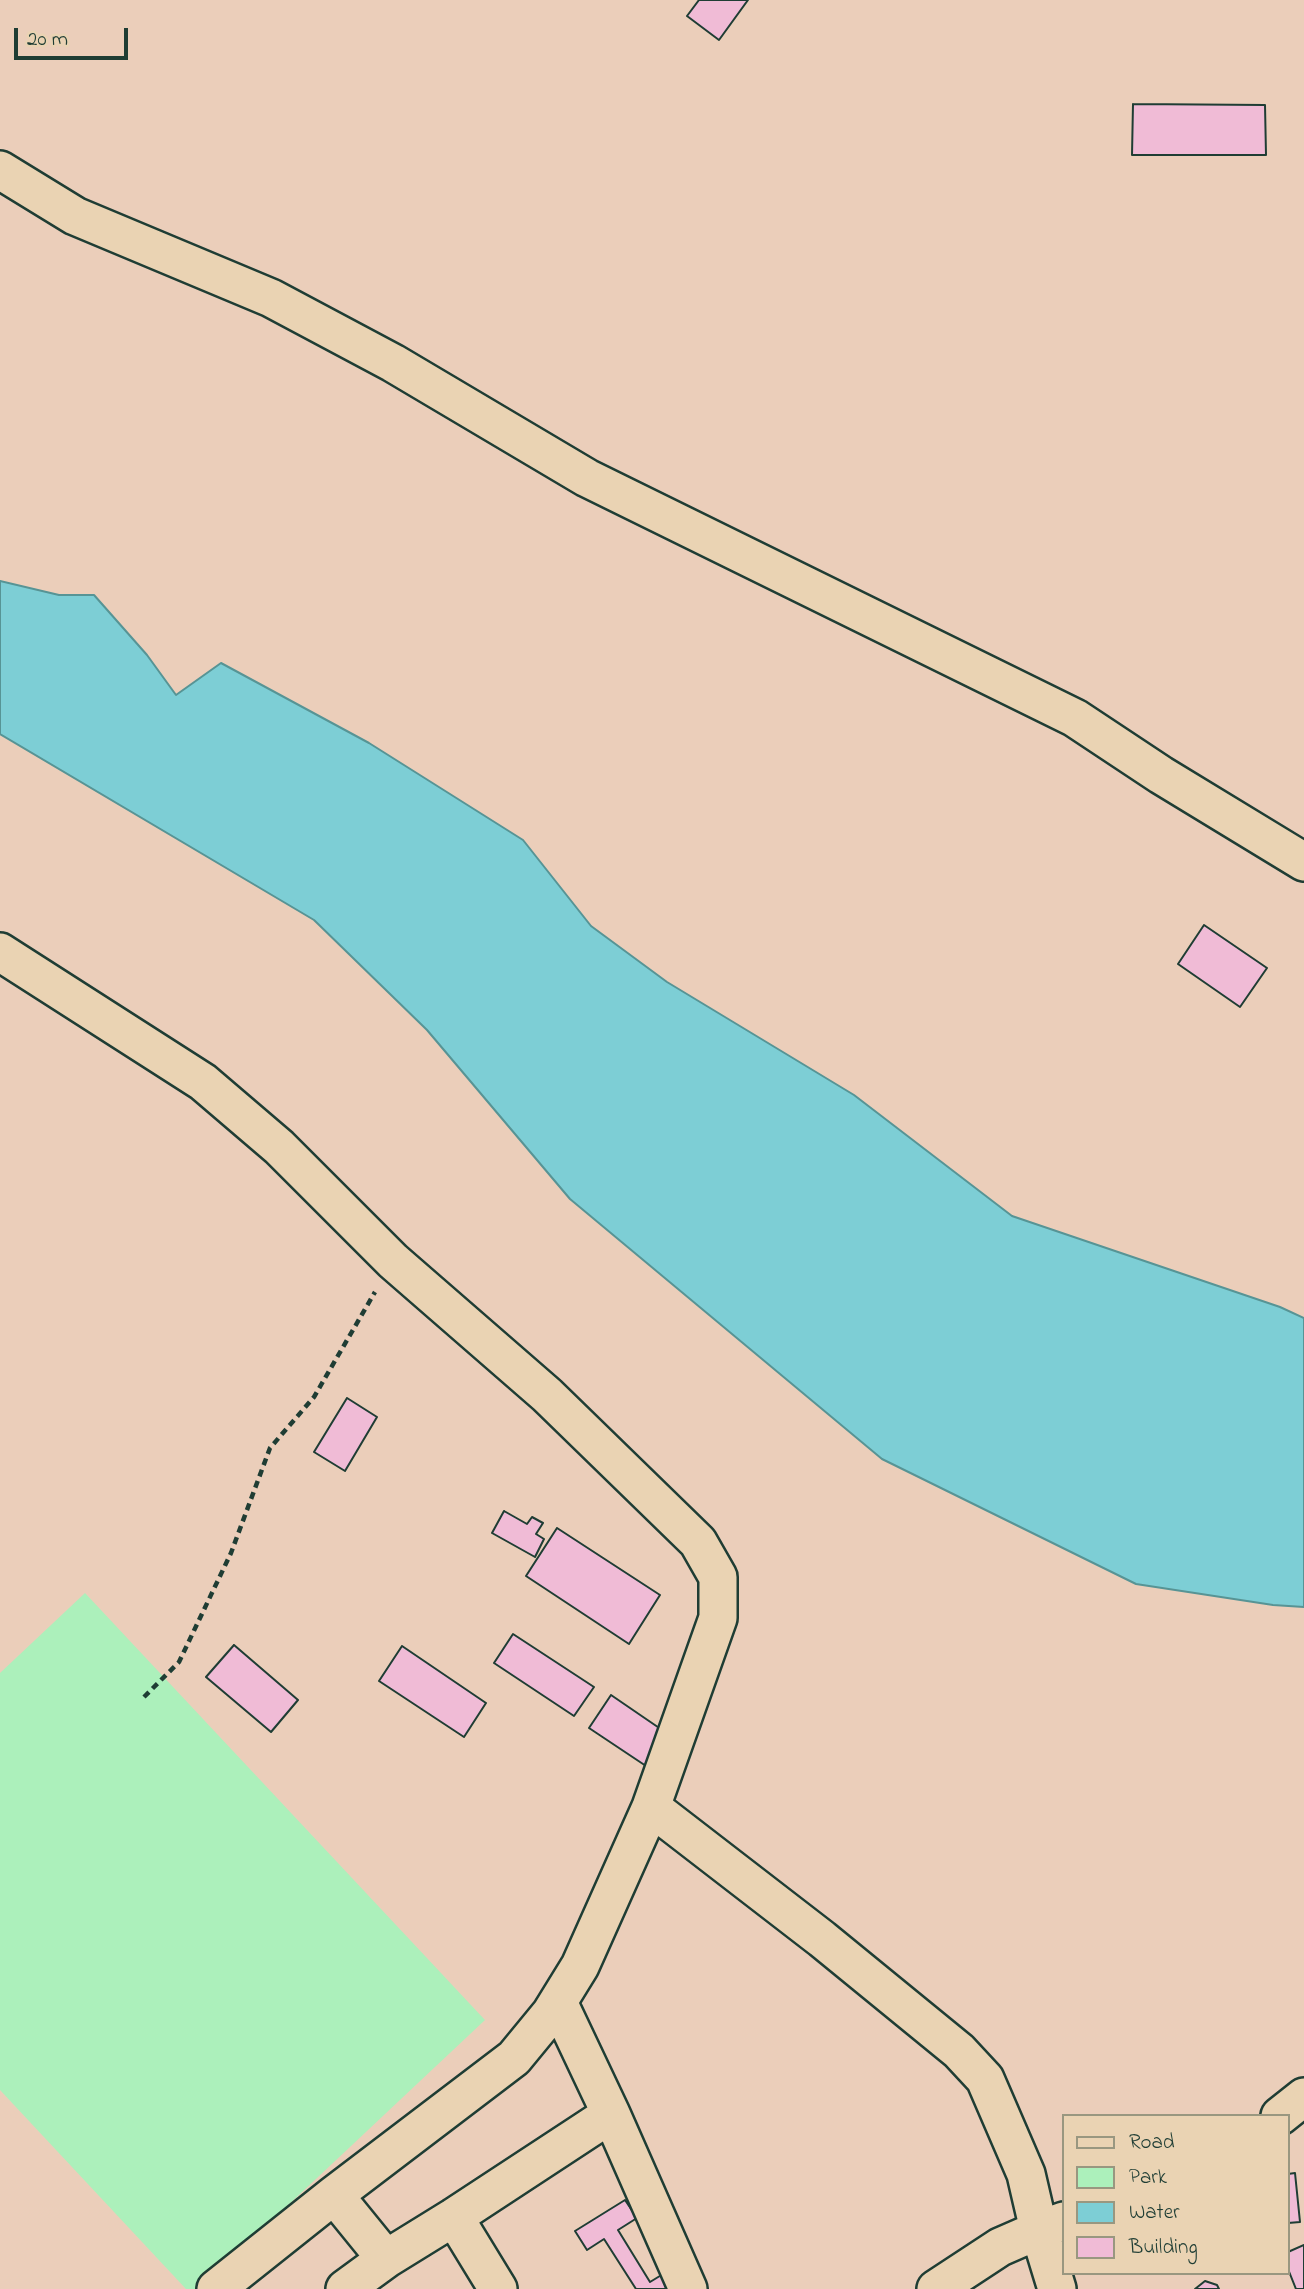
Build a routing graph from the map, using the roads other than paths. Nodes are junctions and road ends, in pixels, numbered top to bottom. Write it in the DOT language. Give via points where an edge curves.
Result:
graph roads {
  1 [pos="0,170"];
  2 [pos="1304,862"];
  3 [pos="0,952"];
  4 [pos="651,1807"];
  5 [pos="558,2002"];
  6 [pos="1304,2097"];
  7 [pos="611,2114"];
  8 [pos="1283,2114"];
  9 [pos="334,2194"];
  10 [pos="454,2217"];
  11 [pos="1052,2225"];
  12 [pos="386,2259"];
  13 [pos="216,2289"];
  14 [pos="345,2289"];
  15 [pos="498,2289"];
  16 [pos="688,2289"];
  17 [pos="936,2289"];
  18 [pos="1056,2289"];
  1 -- 2 [label="street" via="75,216 271,298 393,363 587,478 1075,718"];
  3 -- 4 [label="street" via="203,1082 279,1147 393,1261 547,1395 698,1542 718,1577 718,1618"];
  4 -- 5 [label="street" via="580,1966"];
  4 -- 11 [label="street" via="959,2051 985,2079"];
  5 -- 7 [label="street"];
  5 -- 9 [label="street" via="513,2058"];
  6 -- 8 [label="street"];
  7 -- 10 [label="street"];
  7 -- 16 [label="street"];
  9 -- 12 [label="street"];
  9 -- 13 [label="street"];
  10 -- 12 [label="street"];
  10 -- 15 [label="street"];
  11 -- 17 [label="street" via="1000,2247"];
  11 -- 18 [label="street"];
  12 -- 14 [label="street"];
}
